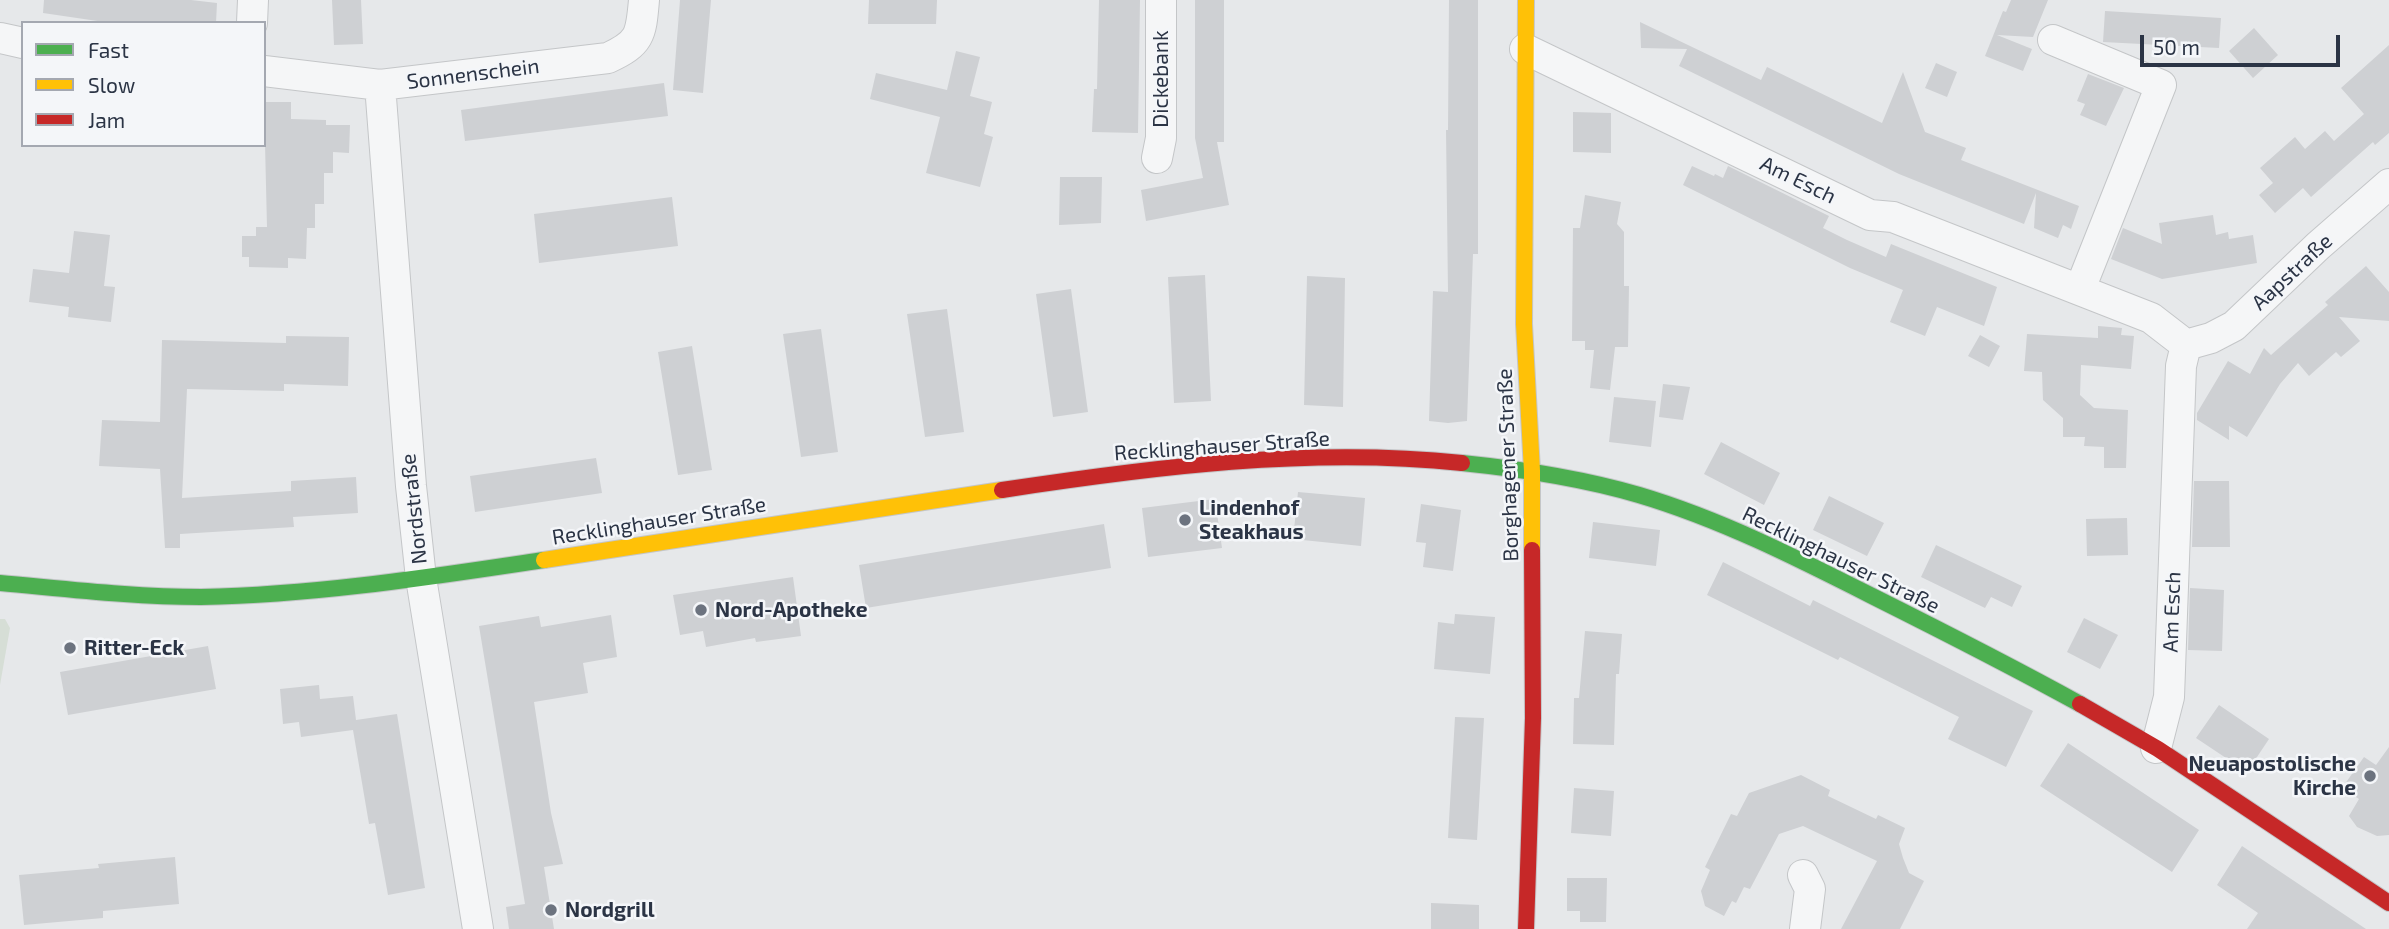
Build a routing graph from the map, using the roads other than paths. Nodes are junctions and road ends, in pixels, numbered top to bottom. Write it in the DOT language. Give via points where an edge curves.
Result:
graph roads {
  1 [pos="253,0"];
  2 [pos="644,0"];
  3 [pos="1161,0"];
  4 [pos="1526,0"];
  5 [pos="252,21"];
  6 [pos="0,38"];
  7 [pos="2053,40"];
  8 [pos="21,43"];
  9 [pos="1525,50"];
  10 [pos="266,71"];
  11 [pos="380,85"];
  12 [pos="1157,158"];
  13 [pos="2389,184"];
  14 [pos="2080,289"];
  15 [pos="2186,345"];
  16 [pos="1532,471"];
  17 [pos="421,578"];
  18 [pos="0,583"];
  19 [pos="2155,748"];
  20 [pos="1803,875"];
  21 [pos="2389,903"];
  22 [pos="478,929"];
  23 [pos="1526,929"];
  24 [pos="1805,929"];
  1 -- 5 [label="street"];
  2 -- 11 [label="street, Sonnenschein" via="642,31 625,50 608,58"];
  3 -- 12 [label="street, Dickebank"];
  4 -- 9 [label="street, Borghagener Straße"];
  6 -- 8 [label="street"];
  7 -- 14 [label="street" via="2161,85"];
  9 -- 14 [label="street, Am Esch" via="1870,215 1893,218"];
  9 -- 16 [label="street, Borghagener Straße" via="1524,324"];
  10 -- 11 [label="street, Sonnenschein"];
  11 -- 17 [label="street, Nordstraße"];
  13 -- 15 [label="street, Aapstraße" via="2234,326"];
  14 -- 15 [label="street, Am Esch" via="2151,318"];
  15 -- 19 [label="street, Am Esch" via="2181,366 2169,697"];
  16 -- 17 [label="street, Recklinghauser Straße" via="1462,461 1321,457 1186,466"];
  16 -- 19 [label="street, Recklinghauser Straße" via="1670,505 1797,558 2035,679"];
  16 -- 23 [label="street, Borghagener Straße" via="1533,718"];
  17 -- 18 [label="street, Recklinghauser Straße" via="293,593 220,596"];
  17 -- 22 [label="street, Nordstraße"];
  19 -- 21 [label="street, Recklinghauser Straße"];
  20 -- 24 [label="street" via="1810,889"];
}
